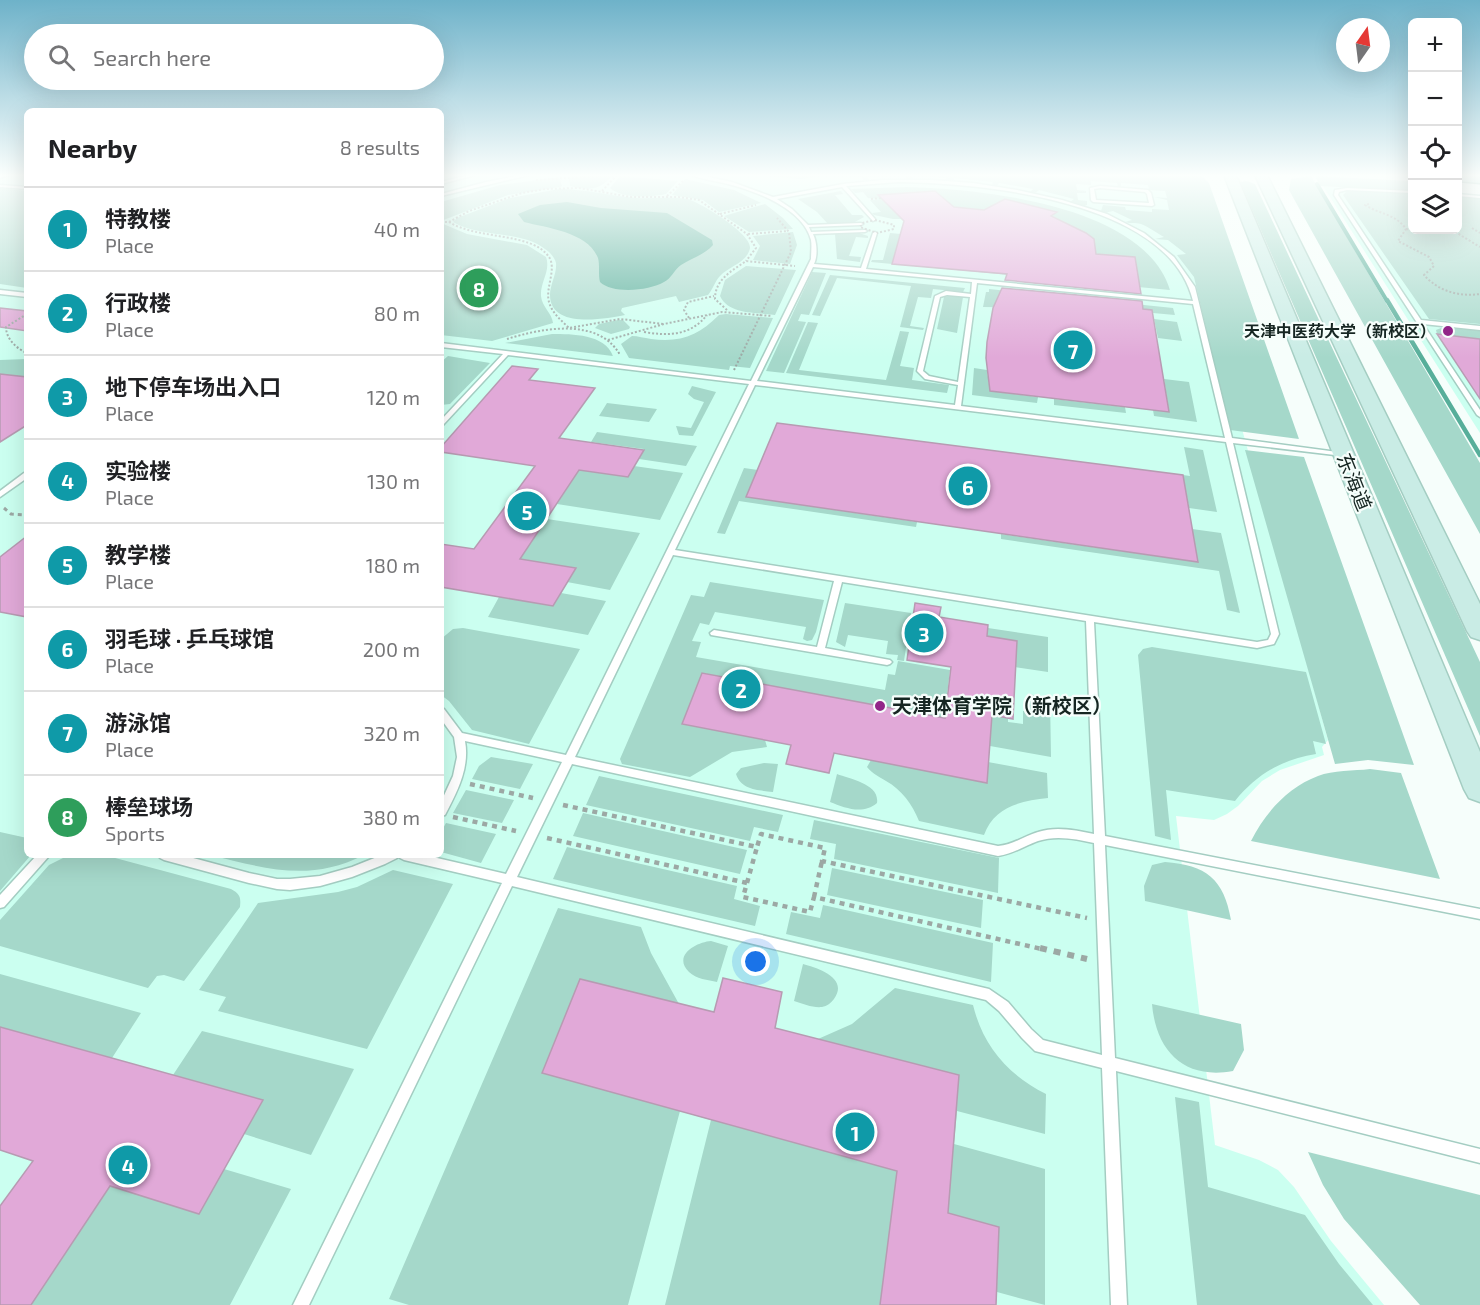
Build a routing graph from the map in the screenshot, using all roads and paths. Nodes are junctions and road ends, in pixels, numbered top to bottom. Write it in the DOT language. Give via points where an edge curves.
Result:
graph roads {
  1 [pos="492,236"];
  2 [pos="748,236"];
  3 [pos="790,236"];
  4 [pos="810,236"];
  5 [pos="874,236"];
  6 [pos="1145,236"];
  7 [pos="1255,236"];
  8 [pos="1290,236"];
  9 [pos="1362,236"];
  10 [pos="1401,236"];
  11 [pos="1462,236"];
  12 [pos="1480,247"];
  13 [pos="746,261"];
  14 [pos="785,265"];
  15 [pos="811,267"];
  16 [pos="862,270"];
  17 [pos="975,281"];
  18 [pos="0,292"];
  19 [pos="1480,294"];
  20 [pos="24,295"];
  21 [pos="714,296"];
  22 [pos="974,296"];
  23 [pos="1195,303"];
  24 [pos="730,311"];
  25 [pos="707,315"];
  26 [pos="761,315"];
  27 [pos="24,316"];
  28 [pos="689,318"];
  29 [pos="786,318"];
  30 [pos="1420,322"];
  31 [pos="664,324"];
  32 [pos="6,327"];
  33 [pos="569,328"];
  34 [pos="1480,328"];
  35 [pos="0,330"];
  36 [pos="643,332"];
  37 [pos="608,340"];
  38 [pos="444,345"];
  39 [pos="489,351"];
  40 [pos="24,352"];
  41 [pos="507,353"];
  42 [pos="616,366"];
  43 [pos="734,370"];
  44 [pos="754,383"];
  45 [pos="961,384"];
  46 [pos="1477,404"];
  47 [pos="958,407"];
  48 [pos="1480,415"];
  49 [pos="444,421"];
  50 [pos="1227,440"];
  51 [pos="1343,454"];
  52 [pos="24,477"];
  53 [pos="0,495"];
  54 [pos="4,508"];
  55 [pos="24,515"];
  56 [pos="669,552"];
  57 [pos="839,579"];
  58 [pos="1090,619"];
  59 [pos="1480,631"];
  60 [pos="714,633"];
  61 [pos="820,651"];
  62 [pos="887,662"];
  63 [pos="444,716"];
  64 [pos="459,736"];
  65 [pos="568,759"];
  66 [pos="457,781"];
  67 [pos="1480,789"];
  68 [pos="548,801"];
  69 [pos="444,808"];
  70 [pos="444,815"];
  71 [pos="531,835"];
  72 [pos="1101,841"];
  73 [pos="757,847"];
  74 [pos="41,858"];
  75 [pos="176,858"];
  76 [pos="387,858"];
  77 [pos="416,858"];
  78 [pos="822,861"];
  79 [pos="508,881"];
  80 [pos="747,883"];
  81 [pos="814,897"];
  82 [pos="0,903"];
  83 [pos="1480,914"];
  84 [pos="1104,922"];
  85 [pos="1107,963"];
  86 [pos="1111,1065"];
  87 [pos="1480,1156"];
  88 [pos="301,1305"];
  89 [pos="1119,1305"];
  1 -- 33 [label="path" via="523,241 547,254 552,266 546,291 548,303"];
  2 -- 13 [label="path" via="756,248"];
  3 -- 14 [label="path" via="792,243"];
  4 -- 15 [label="lane" via="815,247"];
  5 -- 16 [label="lane"];
  6 -- 23 [label="lane" via="1167,251 1188,276"];
  7 -- 51 [label="main road, 东海道"];
  8 -- 59 [label="main road"];
  9 -- 30 [label="lane"];
  10 -- 19 [label="path" via="1398,241 1429,257 1434,266 1424,275 1429,282 1449,291"];
  11 -- 12 [label="path"];
  13 -- 14 [label="path"];
  13 -- 21 [label="path" via="721,280"];
  14 -- 15 [label="path"];
  14 -- 26 [label="path"];
  15 -- 16 [label="lane"];
  15 -- 29 [label="lane"];
  16 -- 17 [label="lane"];
  17 -- 22 [label="lane"];
  17 -- 23 [label="lane"];
  18 -- 20 [label="lane"];
  21 -- 24 [label="path"];
  21 -- 28 [label="path" via="685,305"];
  22 -- 45 [label="lane"];
  22 -- 45 [label="lane" via="938,296 920,370 927,378"];
  23 -- 50 [label="lane"];
  24 -- 25 [label="path"];
  24 -- 26 [label="path"];
  25 -- 28 [label="path"];
  25 -- 36 [label="path" via="685,333"];
  26 -- 29 [label="path"];
  26 -- 43 [label="path"];
  27 -- 32 [label="path"];
  28 -- 31 [label="path"];
  29 -- 44 [label="lane"];
  30 -- 34 [label="lane"];
  30 -- 46 [label="lane"];
  31 -- 33 [label="path" via="620,319"];
  31 -- 36 [label="path"];
  32 -- 35 [label="path"];
  32 -- 40 [label="path" via="18,349"];
  33 -- 37 [label="path"];
  33 -- 39 [label="path" via="515,336"];
  36 -- 37 [label="path"];
  37 -- 42 [label="path" via="620,354"];
  38 -- 39 [label="lane"];
  39 -- 41 [label="lane"];
  41 -- 42 [label="lane"];
  41 -- 49 [label="lane"];
  42 -- 44 [label="lane"];
  44 -- 47 [label="lane"];
  44 -- 56 [label="lane"];
  45 -- 47 [label="lane"];
  46 -- 48 [label="lane"];
  47 -- 50 [label="lane"];
  50 -- 51 [label="lane"];
  50 -- 58 [label="lane" via="1275,634 1271,642 1257,645"];
  51 -- 67 [label="main road, 东海道"];
  52 -- 53 [label="lane"];
  54 -- 55 [label="path"];
  56 -- 57 [label="lane"];
  56 -- 65 [label="lane"];
  57 -- 58 [label="lane"];
  57 -- 61 [label="lane"];
  58 -- 72 [label="lane"];
  60 -- 61 [label="lane"];
  61 -- 62 [label="lane"];
  63 -- 64 [label="lane"];
  64 -- 65 [label="lane"];
  64 -- 66 [label="lane" via="463,749"];
  65 -- 68 [label="lane"];
  65 -- 72 [label="lane" via="998,851 1051,834"];
  66 -- 68 [label="path"];
  66 -- 69 [label="lane"];
  68 -- 71 [label="lane"];
  68 -- 73 [label="path"];
  70 -- 71 [label="path"];
  71 -- 79 [label="lane"];
  71 -- 80 [label="path"];
  72 -- 83 [label="lane"];
  72 -- 84 [label="lane"];
  73 -- 78 [label="path" via="761,834 814,845 825,848"];
  73 -- 80 [label="path"];
  74 -- 82 [label="lane"];
  75 -- 76 [label="lane" via="278,884 336,876"];
  77 -- 79 [label="lane"];
  78 -- 81 [label="path"];
  78 -- 84 [label="path"];
  79 -- 86 [label="lane" via="989,995 1004,1003 1027,1036 1040,1046"];
  79 -- 88 [label="lane"];
  80 -- 81 [label="path" via="743,897 810,912"];
  81 -- 85 [label="path"];
  84 -- 85 [label="lane"];
  85 -- 86 [label="lane"];
  86 -- 87 [label="lane"];
  86 -- 89 [label="lane"];
}
